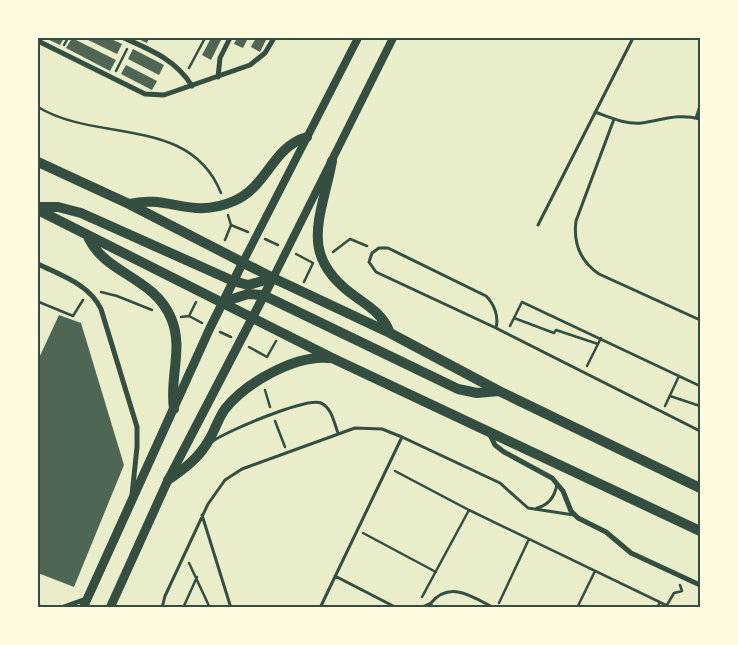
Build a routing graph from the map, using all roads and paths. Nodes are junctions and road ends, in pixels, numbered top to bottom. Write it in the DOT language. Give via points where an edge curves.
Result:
graph roads {
  1 [pos="124,38"];
  2 [pos="205,38"];
  3 [pos="230,38"];
  4 [pos="274,38"];
  5 [pos="358,38"];
  6 [pos="393,38"];
  7 [pos="632,38"];
  8 [pos="130,40"];
  9 [pos="38,41"];
  10 [pos="185,76"];
  11 [pos="218,77"];
  12 [pos="113,78"];
  13 [pos="192,86"];
  14 [pos="700,106"];
  15 [pos="38,107"];
  16 [pos="595,112"];
  17 [pos="696,118"];
  18 [pos="614,119"];
  19 [pos="700,120"];
  20 [pos="307,137"];
  21 [pos="332,161"];
  22 [pos="38,162"];
  23 [pos="129,204"];
  24 [pos="224,204"];
  25 [pos="38,208"];
  26 [pos="538,225"];
  27 [pos="88,236"];
  28 [pos="318,246"];
  29 [pos="375,250"];
  30 [pos="243,262"];
  31 [pos="313,263"];
  32 [pos="38,264"];
  33 [pos="272,278"];
  34 [pos="234,281"];
  35 [pos="89,291"];
  36 [pos="263,295"];
  37 [pos="38,302"];
  38 [pos="223,302"];
  39 [pos="38,306"];
  40 [pos="189,316"];
  41 [pos="252,316"];
  42 [pos="171,318"];
  43 [pos="514,318"];
  44 [pos="700,320"];
  45 [pos="496,328"];
  46 [pos="390,332"];
  47 [pos="506,334"];
  48 [pos="601,338"];
  49 [pos="598,344"];
  50 [pos="332,358"];
  51 [pos="583,374"];
  52 [pos="679,376"];
  53 [pos="700,386"];
  54 [pos="499,391"];
  55 [pos="670,396"];
  56 [pos="700,406"];
  57 [pos="174,409"];
  58 [pos="662,412"];
  59 [pos="488,431"];
  60 [pos="700,431"];
  61 [pos="338,433"];
  62 [pos="402,436"];
  63 [pos="204,448"];
  64 [pos="388,467"];
  65 [pos="168,480"];
  66 [pos="557,484"];
  67 [pos="700,488"];
  68 [pos="131,504"];
  69 [pos="535,509"];
  70 [pos="468,510"];
  71 [pos="202,515"];
  72 [pos="574,515"];
  73 [pos="358,530"];
  74 [pos="700,532"];
  75 [pos="529,539"];
  76 [pos="184,555"];
  77 [pos="595,571"];
  78 [pos="436,572"];
  79 [pos="335,576"];
  80 [pos="682,576"];
  81 [pos="198,577"];
  82 [pos="700,585"];
  83 [pos="421,600"];
  84 [pos="660,602"];
  85 [pos="85,603"];
  86 [pos="431,603"];
  87 [pos="667,605"];
  88 [pos="112,606"];
  89 [pos="183,607"];
  90 [pos="61,608"];
  91 [pos="162,608"];
  92 [pos="178,608"];
  93 [pos="210,608"];
  94 [pos="231,608"];
  95 [pos="320,608"];
  96 [pos="397,608"];
  97 [pos="420,608"];
  98 [pos="432,608"];
  99 [pos="495,608"];
  100 [pos="577,608"];
  101 [pos="658,608"];
  102 [pos="672,608"];
  1 -- 8 [label="street"];
  2 -- 10 [label="path"];
  3 -- 11 [label="street" via="220,58"];
  4 -- 11 [label="street" via="258,59"];
  5 -- 20 [label="street"];
  6 -- 21 [label="street"];
  7 -- 16 [label="lane"];
  8 -- 10 [label="street" via="166,59"];
  8 -- 12 [label="path"];
  9 -- 12 [label="street"];
  10 -- 13 [label="street"];
  11 -- 13 [label="street"];
  12 -- 13 [label="street" via="152,95 164,95"];
  14 -- 17 [label="lane"];
  15 -- 24 [label="path" via="65,118 171,143 198,159 216,181"];
  16 -- 18 [label="lane"];
  16 -- 26 [label="lane"];
  17 -- 18 [label="lane" via="678,115 640,123"];
  17 -- 19 [label="lane"];
  18 -- 44 [label="lane" via="576,221 575,238 580,255 599,274"];
  20 -- 24 [label="main road" via="284,150 253,189"];
  20 -- 30 [label="street"];
  21 -- 28 [label="main road" via="320,212"];
  21 -- 33 [label="street"];
  22 -- 23 [label="main road"];
  23 -- 24 [label="main road" via="153,201 191,209"];
  23 -- 30 [label="main road"];
  25 -- 27 [label="main road"];
  25 -- 34 [label="main road" via="58,207 81,213"];
  27 -- 38 [label="main road"];
  27 -- 42 [label="main road" via="101,255 154,292"];
  28 -- 29 [label="path" via="322,245 330,253 350,239"];
  28 -- 31 [label="path" via="309,248"];
  28 -- 46 [label="main road" via="332,276 379,314"];
  29 -- 45 [label="lane" via="388,248 486,296 494,308"];
  29 -- 45 [label="lane" via="369,262 376,272"];
  30 -- 33 [label="main road"];
  30 -- 34 [label="main road"];
  32 -- 35 [label="street"];
  33 -- 34 [label="main road" via="248,285"];
  33 -- 36 [label="main road"];
  33 -- 46 [label="main road"];
  34 -- 38 [label="main road"];
  35 -- 37 [label="path" via="73,316"];
  35 -- 42 [label="path" via="117,296"];
  35 -- 68 [label="street" via="101,309 135,418 137,447"];
  36 -- 38 [label="main road" via="248,294"];
  36 -- 41 [label="main road"];
  36 -- 54 [label="main road" via="458,389 478,393"];
  37 -- 39 [label="path"];
  38 -- 41 [label="main road"];
  38 -- 57 [label="main road"];
  40 -- 42 [label="path"];
  41 -- 50 [label="main road"];
  41 -- 65 [label="main road"];
  42 -- 57 [label="main road" via="177,340 172,390"];
  43 -- 47 [label="path"];
  43 -- 48 [label="path" via="522,302"];
  43 -- 49 [label="path" via="554,333 556,330"];
  45 -- 47 [label="lane"];
  46 -- 54 [label="main road"];
  47 -- 51 [label="lane"];
  48 -- 49 [label="path"];
  48 -- 52 [label="path"];
  49 -- 51 [label="path"];
  50 -- 59 [label="main road"];
  50 -- 63 [label="main road" via="295,361 262,380 226,408"];
  51 -- 58 [label="lane"];
  52 -- 53 [label="path"];
  52 -- 55 [label="path"];
  54 -- 67 [label="main road"];
  55 -- 56 [label="path"];
  55 -- 58 [label="path"];
  57 -- 68 [label="main road"];
  58 -- 60 [label="lane"];
  59 -- 66 [label="street" via="499,449 541,470"];
  59 -- 74 [label="main road"];
  61 -- 62 [label="lane" via="373,427"];
  61 -- 63 [label="lane" via="330,411 314,402 224,434"];
  61 -- 71 [label="lane" via="233,474 218,488"];
  62 -- 64 [label="lane"];
  62 -- 69 [label="lane" via="500,483 522,505"];
  63 -- 65 [label="main road" via="189,466"];
  64 -- 70 [label="path"];
  64 -- 73 [label="lane"];
  65 -- 88 [label="main road"];
  66 -- 69 [label="lane" via="548,503"];
  66 -- 72 [label="street"];
  68 -- 85 [label="main road"];
  69 -- 72 [label="lane"];
  70 -- 75 [label="path"];
  70 -- 78 [label="path"];
  71 -- 76 [label="lane"];
  71 -- 94 [label="lane"];
  72 -- 80 [label="street" via="606,532 631,553"];
  73 -- 78 [label="path"];
  73 -- 79 [label="lane"];
  75 -- 77 [label="path"];
  75 -- 99 [label="path"];
  76 -- 81 [label="path"];
  76 -- 91 [label="lane"];
  77 -- 84 [label="path"];
  77 -- 100 [label="path"];
  78 -- 83 [label="path"];
  79 -- 95 [label="lane"];
  79 -- 96 [label="lane"];
  80 -- 82 [label="street"];
  80 -- 87 [label="path" via="679,583 682,591 674,593"];
  81 -- 89 [label="path"];
  81 -- 93 [label="path"];
  84 -- 87 [label="path"];
  84 -- 101 [label="path"];
  85 -- 90 [label="street"];
  86 -- 97 [label="lane"];
  86 -- 98 [label="lane"];
  86 -- 99 [label="lane" via="441,593 454,590"];
  87 -- 102 [label="path"];
  89 -- 92 [label="path"];
}
